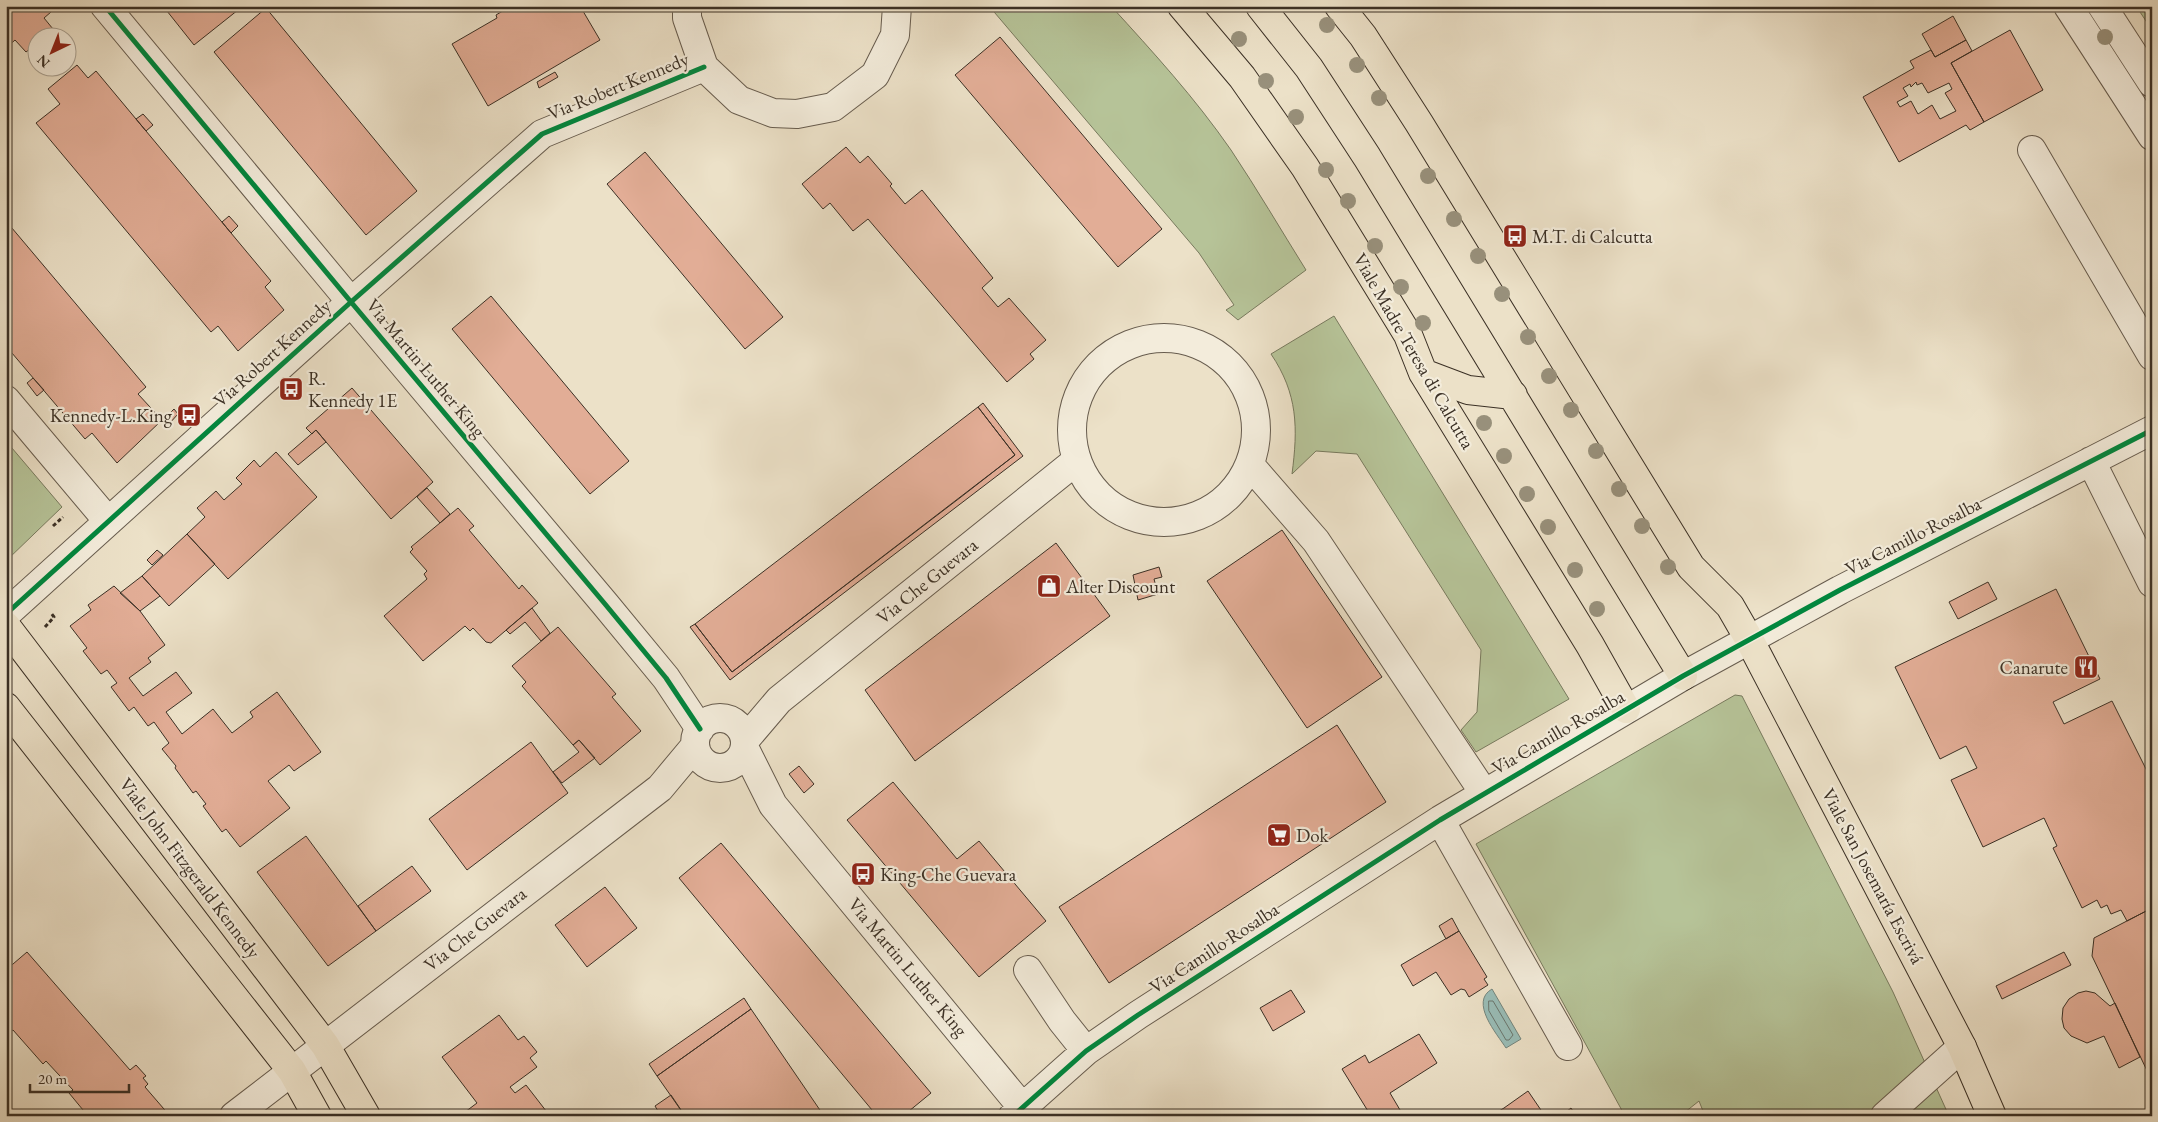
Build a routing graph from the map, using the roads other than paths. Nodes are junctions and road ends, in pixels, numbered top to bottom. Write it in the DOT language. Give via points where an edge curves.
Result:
graph roads {
  1 [pos="105,6"];
  2 [pos="687,6"];
  3 [pos="897,6"];
  4 [pos="1182,6"];
  5 [pos="1260,6"];
  6 [pos="1339,6"];
  7 [pos="2068,6"];
  8 [pos="2102,6"];
  9 [pos="704,67"];
  10 [pos="2152,83"];
  11 [pos="2152,136"];
  12 [pos="2032,150"];
  13 [pos="351,302"];
  14 [pos="2152,356"];
  15 [pos="1422,373"];
  16 [pos="1513,395"];
  17 [pos="6,400"];
  18 [pos="2152,430"];
  19 [pos="1076,461"];
  20 [pos="2091,461"];
  21 [pos="1250,465"];
  22 [pos="108,521"];
  23 [pos="2152,583"];
  24 [pos="6,614"];
  25 [pos="6,626"];
  26 [pos="1750,639"];
  27 [pos="1684,676"];
  28 [pos="779,700"];
  29 [pos="6,707"];
  30 [pos="1626,710"];
  31 [pos="710,728"];
  32 [pos="745,744"];
  33 [pos="720,767"];
  34 [pos="660,788"];
  35 [pos="1484,793"];
  36 [pos="773,805"];
  37 [pos="1440,820"];
  38 [pos="1028,970"];
  39 [pos="325,1045"];
  40 [pos="1568,1046"];
  41 [pos="1962,1046"];
  42 [pos="1086,1052"];
  43 [pos="292,1071"];
  44 [pos="1018,1111"];
  45 [pos="234,1116"];
  46 [pos="318,1116"];
  47 [pos="366,1116"];
  48 [pos="1885,1116"];
  49 [pos="1992,1116"];
  1 -- 13 [label="street, Via Martin Luther King"];
  2 -- 9 [label="street, Via Robert Kennedy" via="687,18"];
  3 -- 9 [label="street, Via Robert Kennedy" via="895,35 875,75 832,106 797,114 773,113 739,100"];
  4 -- 15 [label="main road, Viale Madre Teresa di Calcutta" via="1242,77 1305,167 1408,335"];
  5 -- 16 [label="main road" via="1309,68"];
  6 -- 26 [label="main road" via="1363,36 1419,123 1691,567 1730,606"];
  7 -- 11 [label="street"];
  8 -- 10 [label="street"];
  9 -- 13 [label="street, Via Robert Kennedy" via="542,134"];
  12 -- 14 [label="street"];
  13 -- 22 [label="street, Via Robert Kennedy"];
  13 -- 31 [label="street, Via Martin Luther King"];
  15 -- 16 [label="main road" via="1468,390"];
  15 -- 30 [label="main road, Viale Madre Teresa di Calcutta" via="1590,645"];
  16 -- 27 [label="main road"];
  17 -- 22 [label="street"];
  18 -- 20 [label="street, Via Camillo Rosalba"];
  19 -- 21 [label="street" via="1096,494 1122,513 1159,524 1200,516 1237,488"];
  19 -- 21 [label="street" via="1072,415 1086,379 1105,359 1132,343 1158,338 1190,342 1220,357 1233,370 1250,398 1256,423"];
  19 -- 28 [label="street, Via Che Guevara"];
  20 -- 23 [label="street"];
  20 -- 26 [label="street, Via Camillo Rosalba"];
  21 -- 35 [label="street" via="1316,541"];
  22 -- 24 [label="street, Via Robert Kennedy"];
  25 -- 39 [label="main road, Viale John Fitzgerald Kennedy"];
  26 -- 27 [label="street, Via Camillo Rosalba"];
  26 -- 41 [label="main road, Viale San Josemaría Escrivá"];
  27 -- 30 [label="street, Via Camillo Rosalba"];
  28 -- 31 [label="street, Via Che Guevara"];
  28 -- 32 [label="street, Via Che Guevara"];
  29 -- 43 [label="main road"];
  30 -- 35 [label="street, Via Camillo Rosalba"];
  31 -- 32 [label="street" via="739,727"];
  31 -- 33 [label="street" via="703,761"];
  31 -- 34 [label="street, Via Che Guevara"];
  32 -- 33 [label="street" via="735,763"];
  32 -- 36 [label="street, Via Martin Luther King"];
  33 -- 34 [label="street, Via Che Guevara"];
  33 -- 36 [label="street, Via Martin Luther King"];
  34 -- 39 [label="street, Via Che Guevara"];
  35 -- 37 [label="street, Via Camillo Rosalba"];
  36 -- 44 [label="street, Via Martin Luther King"];
  37 -- 40 [label="street"];
  37 -- 42 [label="street, Via Camillo Rosalba"];
  38 -- 42 [label="street"];
  39 -- 43 [label="street, Via Che Guevara"];
  39 -- 47 [label="main road, Viale John Fitzgerald Kennedy"];
  41 -- 48 [label="street"];
  41 -- 49 [label="main road, Viale San Josemaría Escrivá"];
  42 -- 44 [label="street, Via Camillo Rosalba"];
  43 -- 45 [label="street, Via Che Guevara"];
  43 -- 46 [label="main road"];
}
